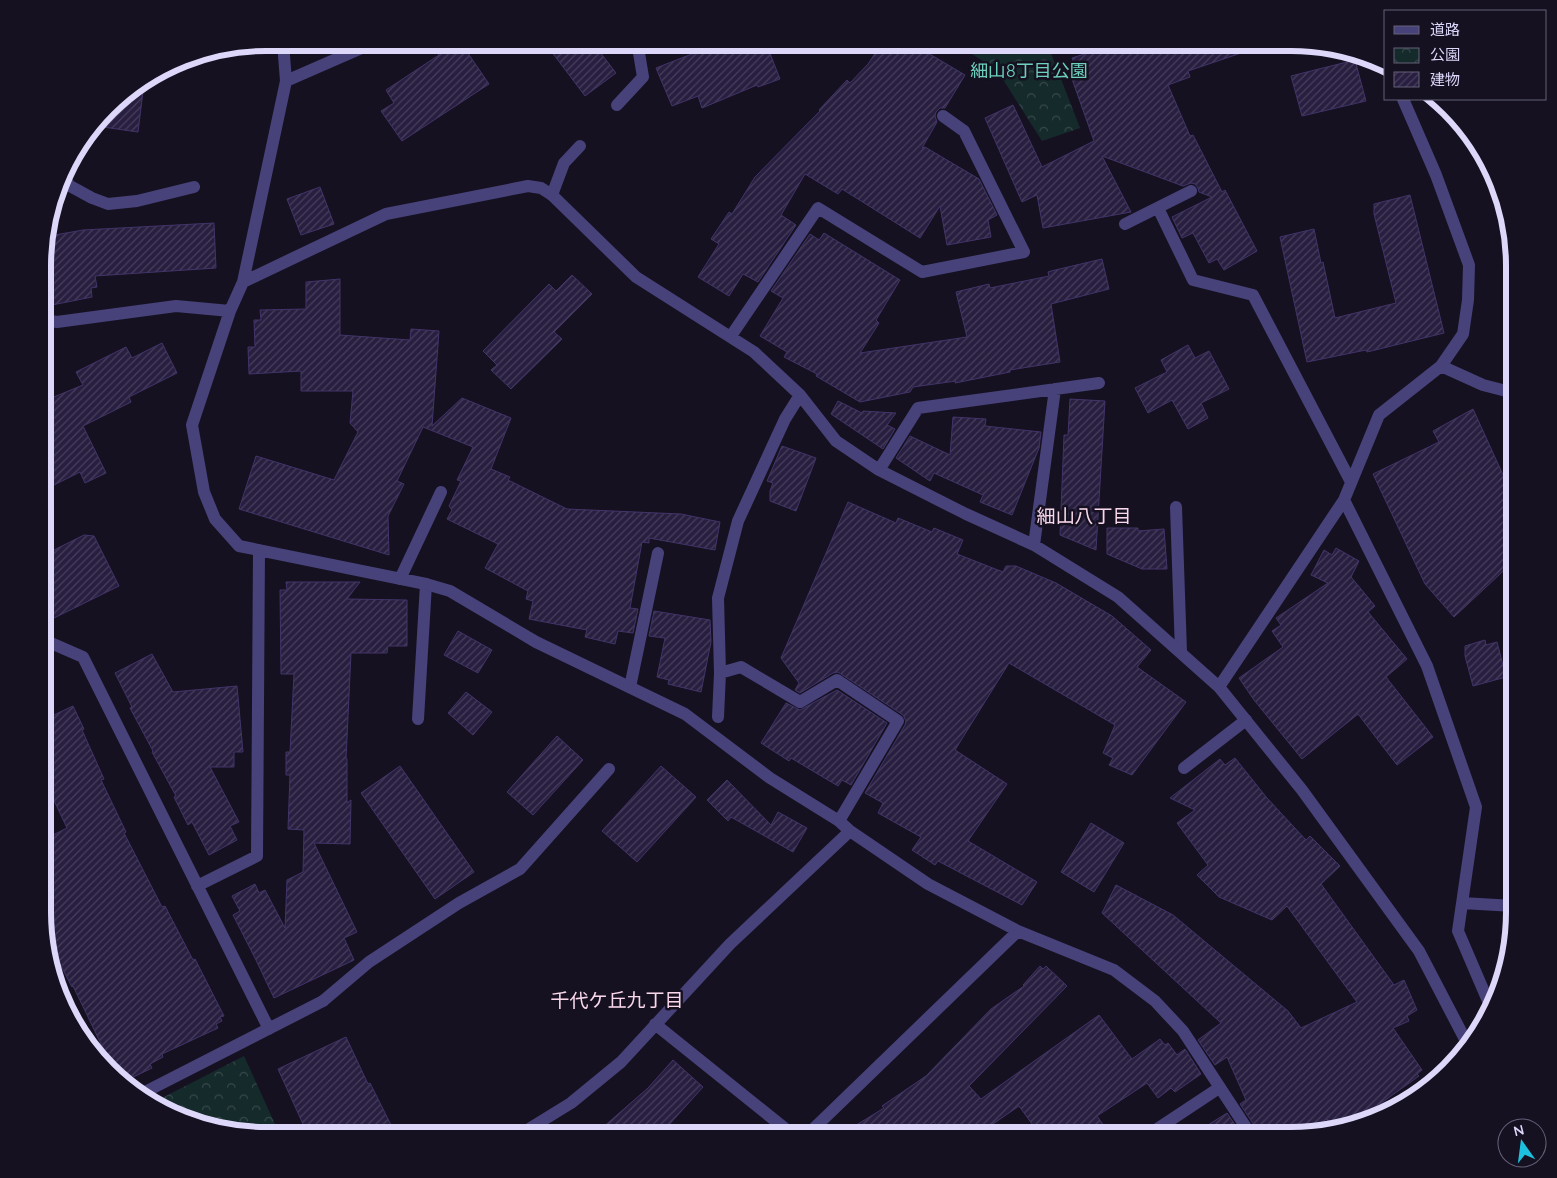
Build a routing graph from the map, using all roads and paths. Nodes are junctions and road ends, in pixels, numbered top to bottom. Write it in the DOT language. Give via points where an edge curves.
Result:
graph roads {
  1 [pos="284,51"];
  2 [pos="353,51"];
  3 [pos="641,51"];
  4 [pos="286,81"];
  5 [pos="1403,100"];
  6 [pos="617,105"];
  7 [pos="943,116"];
  8 [pos="580,146"];
  9 [pos="68,184"];
  10 [pos="194,187"];
  11 [pos="1191,191"];
  12 [pos="552,195"];
  13 [pos="1158,208"];
  14 [pos="1125,224"];
  15 [pos="243,282"];
  16 [pos="230,310"];
  17 [pos="51,321"];
  18 [pos="731,336"];
  19 [pos="1441,366"];
  20 [pos="1099,383"];
  21 [pos="1055,389"];
  22 [pos="1506,391"];
  23 [pos="800,395"];
  24 [pos="879,470"];
  25 [pos="1351,482"];
  26 [pos="440,492"];
  27 [pos="1344,500"];
  28 [pos="1176,507"];
  29 [pos="1034,545"];
  30 [pos="259,550"];
  31 [pos="658,553"];
  32 [pos="400,579"];
  33 [pos="426,584"];
  34 [pos="51,643"];
  35 [pos="1181,652"];
  36 [pos="720,673"];
  37 [pos="630,687"];
  38 [pos="1219,687"];
  39 [pos="718,717"];
  40 [pos="418,719"];
  41 [pos="1246,720"];
  42 [pos="1184,768"];
  43 [pos="609,769"];
  44 [pos="839,821"];
  45 [pos="850,831"];
  46 [pos="197,886"];
  47 [pos="1462,903"];
  48 [pos="1506,906"];
  49 [pos="1018,931"];
  50 [pos="1487,999"];
  51 [pos="655,1024"];
  52 [pos="269,1029"];
  53 [pos="1464,1038"];
  54 [pos="1219,1088"];
  55 [pos="148,1091"];
  56 [pos="532,1127"];
  57 [pos="783,1127"];
  58 [pos="815,1127"];
  59 [pos="1160,1127"];
  60 [pos="1244,1127"];
  1 -- 4 [label="street"];
  2 -- 4 [label="street"];
  3 -- 6 [label="street" via="643,78"];
  4 -- 15 [label="street"];
  5 -- 19 [label="street" via="1436,174 1469,265 1468,300 1462,334"];
  7 -- 18 [label="street" via="964,131 1024,252 922,272 818,208"];
  8 -- 12 [label="street" via="564,164"];
  9 -- 10 [label="street" via="108,204 137,201"];
  11 -- 13 [label="street"];
  12 -- 15 [label="street" via="541,188 528,186 386,214"];
  12 -- 18 [label="street" via="636,277"];
  13 -- 14 [label="street"];
  13 -- 25 [label="street" via="1194,280 1253,295"];
  15 -- 16 [label="street"];
  16 -- 17 [label="street" via="176,306"];
  16 -- 30 [label="street" via="192,425 204,492 215,519 239,546"];
  18 -- 23 [label="street" via="754,352"];
  19 -- 22 [label="street" via="1483,385"];
  19 -- 25 [label="street" via="1379,415"];
  20 -- 21 [label="street"];
  21 -- 24 [label="street" via="918,408"];
  21 -- 29 [label="street"];
  23 -- 24 [label="street" via="836,441"];
  23 -- 36 [label="street" via="785,419 738,521 718,598"];
  24 -- 29 [label="street"];
  25 -- 27 [label="street"];
  26 -- 32 [label="street"];
  27 -- 38 [label="street"];
  27 -- 47 [label="street" via="1427,666 1476,807"];
  28 -- 35 [label="street"];
  29 -- 35 [label="street" via="1118,597"];
  30 -- 32 [label="street"];
  30 -- 46 [label="street" via="257,856"];
  31 -- 37 [label="street"];
  32 -- 33 [label="street"];
  33 -- 37 [label="street" via="450,591 536,642"];
  33 -- 40 [label="street"];
  34 -- 46 [label="street" via="83,657"];
  35 -- 38 [label="street"];
  36 -- 39 [label="street"];
  36 -- 44 [label="street" via="741,668 800,702 837,680 898,721"];
  37 -- 44 [label="street" via="684,714 770,778"];
  38 -- 41 [label="street"];
  41 -- 42 [label="street"];
  41 -- 53 [label="street" via="1302,790 1419,952"];
  43 -- 52 [label="street" via="520,869 458,903 369,962 323,1001"];
  44 -- 45 [label="street"];
  45 -- 49 [label="street" via="928,884"];
  45 -- 51 [label="street" via="730,944"];
  46 -- 52 [label="street"];
  47 -- 48 [label="street"];
  47 -- 50 [label="street" via="1458,931"];
  49 -- 54 [label="street" via="1114,970 1155,1001 1183,1031"];
  49 -- 58 [label="street"];
  51 -- 56 [label="street" via="621,1062 571,1103"];
  51 -- 57 [label="street"];
  52 -- 55 [label="street"];
  54 -- 59 [label="street"];
  54 -- 60 [label="street"];
}
